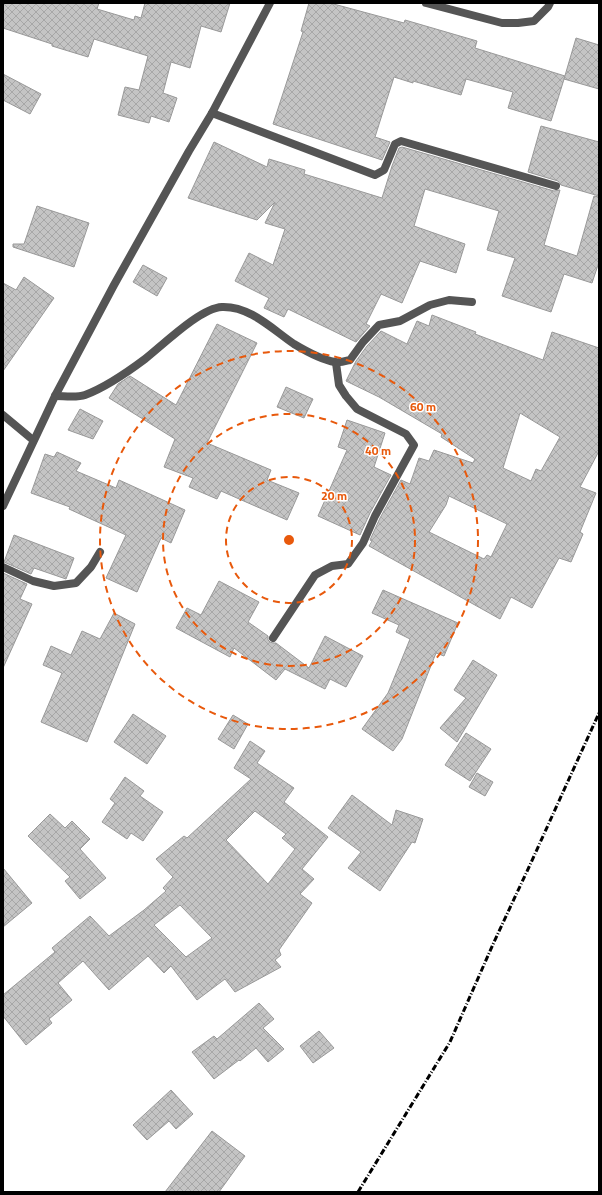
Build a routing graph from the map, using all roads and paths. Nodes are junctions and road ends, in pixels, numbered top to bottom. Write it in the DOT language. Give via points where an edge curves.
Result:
graph roads {
  1 [pos="270,3"];
  2 [pos="426,3"];
  3 [pos="550,3"];
  4 [pos="212,113"];
  5 [pos="556,186"];
  6 [pos="472,302"];
  7 [pos="336,362"];
  8 [pos="55,396"];
  9 [pos="3,416"];
  10 [pos="33,440"];
  11 [pos="3,506"];
  12 [pos="100,552"];
  13 [pos="3,567"];
  14 [pos="273,638"];
  1 -- 4 [label="street"];
  2 -- 3 [label="street" via="502,22 518,23 534,21"];
  4 -- 5 [label="street" via="375,175 384,170 395,144 401,141"];
  4 -- 8 [label="street" via="114,285"];
  6 -- 7 [label="street" via="449,300 430,305 400,321 379,325 350,360"];
  7 -- 8 [label="street" via="294,344 261,320 236,308 221,307 198,316 110,382 84,395"];
  7 -- 14 [label="street" via="339,385 357,409 406,434 414,445 363,543 348,564 332,566 315,575"];
  8 -- 10 [label="street"];
  9 -- 10 [label="street"];
  10 -- 11 [label="street"];
  12 -- 13 [label="street" via="76,582 54,586 33,581"];
}
